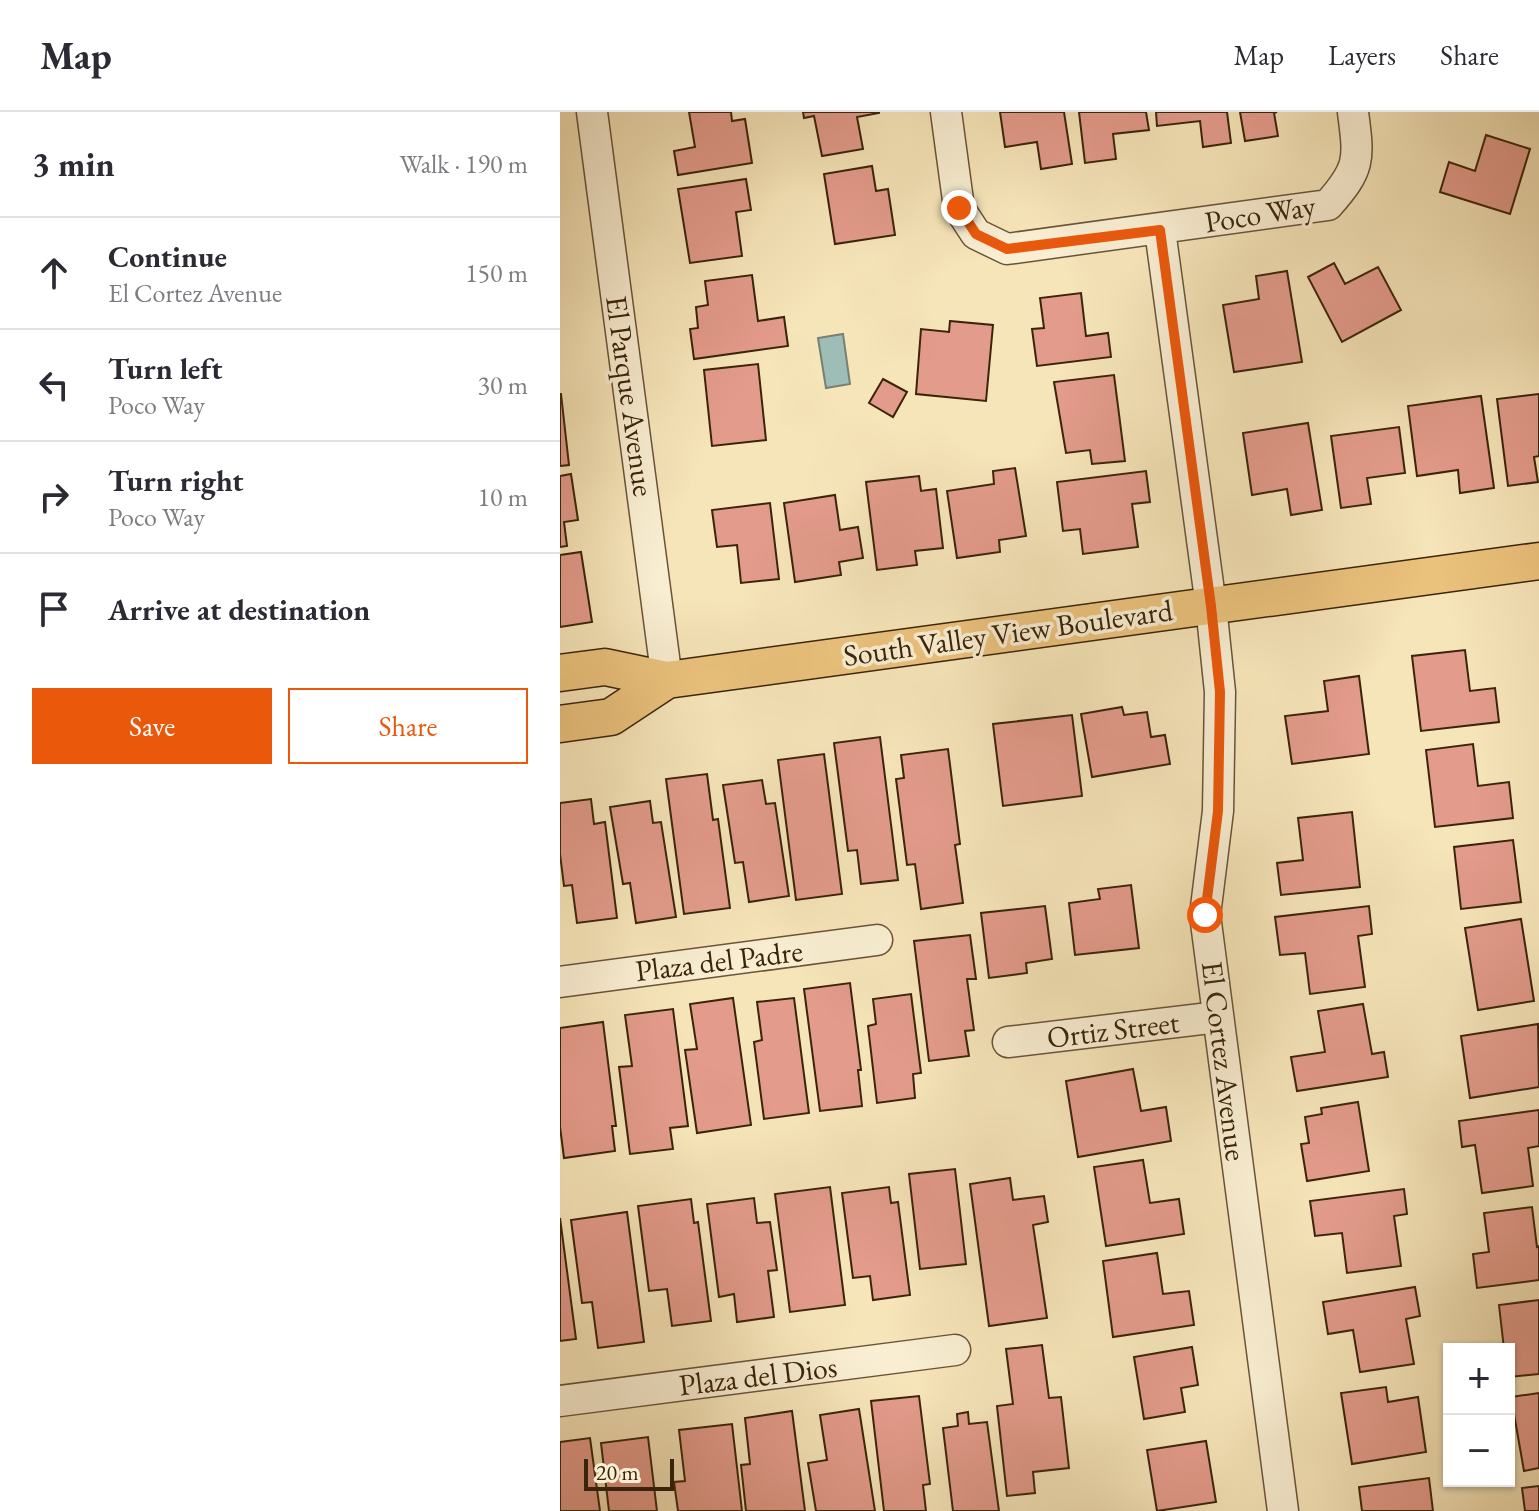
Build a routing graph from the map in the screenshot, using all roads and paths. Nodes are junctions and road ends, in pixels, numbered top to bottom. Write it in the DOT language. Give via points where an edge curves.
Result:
graph roads {
  1 [pos="592,112"];
  2 [pos="946,112"];
  3 [pos="1353,112"];
  4 [pos="1160,230"];
  5 [pos="1538,561"];
  6 [pos="1539,568"];
  7 [pos="1211,606"];
  8 [pos="560,673"];
  9 [pos="667,680"];
  10 [pos="560,724"];
  11 [pos="877,940"];
  12 [pos="560,982"];
  13 [pos="1218,1017"];
  14 [pos="1008,1042"];
  15 [pos="955,1350"];
  16 [pos="560,1401"];
  17 [pos="1283,1511"];
  1 -- 9 [label="street, El Parque Avenue"];
  2 -- 4 [label="street, Poco Way" via="959,208 976,234 1007,249"];
  3 -- 4 [label="street, Poco Way" via="1358,155 1348,183 1328,205"];
  4 -- 7 [label="street, El Cortez Avenue"];
  5 -- 6 [label="street"];
  5 -- 7 [label="main road, South Valley View Boulevard"];
  7 -- 9 [label="main road, South Valley View Boulevard"];
  7 -- 13 [label="street, El Cortez Avenue" via="1220,692 1218,797 1205,915"];
  8 -- 9 [label="main road, South Valley View Boulevard" via="605,667"];
  9 -- 10 [label="main road, South Valley View Boulevard" via="611,717"];
  11 -- 12 [label="street, Plaza del Padre"];
  13 -- 14 [label="street, Ortiz Street"];
  13 -- 17 [label="street, El Cortez Avenue"];
  15 -- 16 [label="street, Plaza del Dios"];
}
